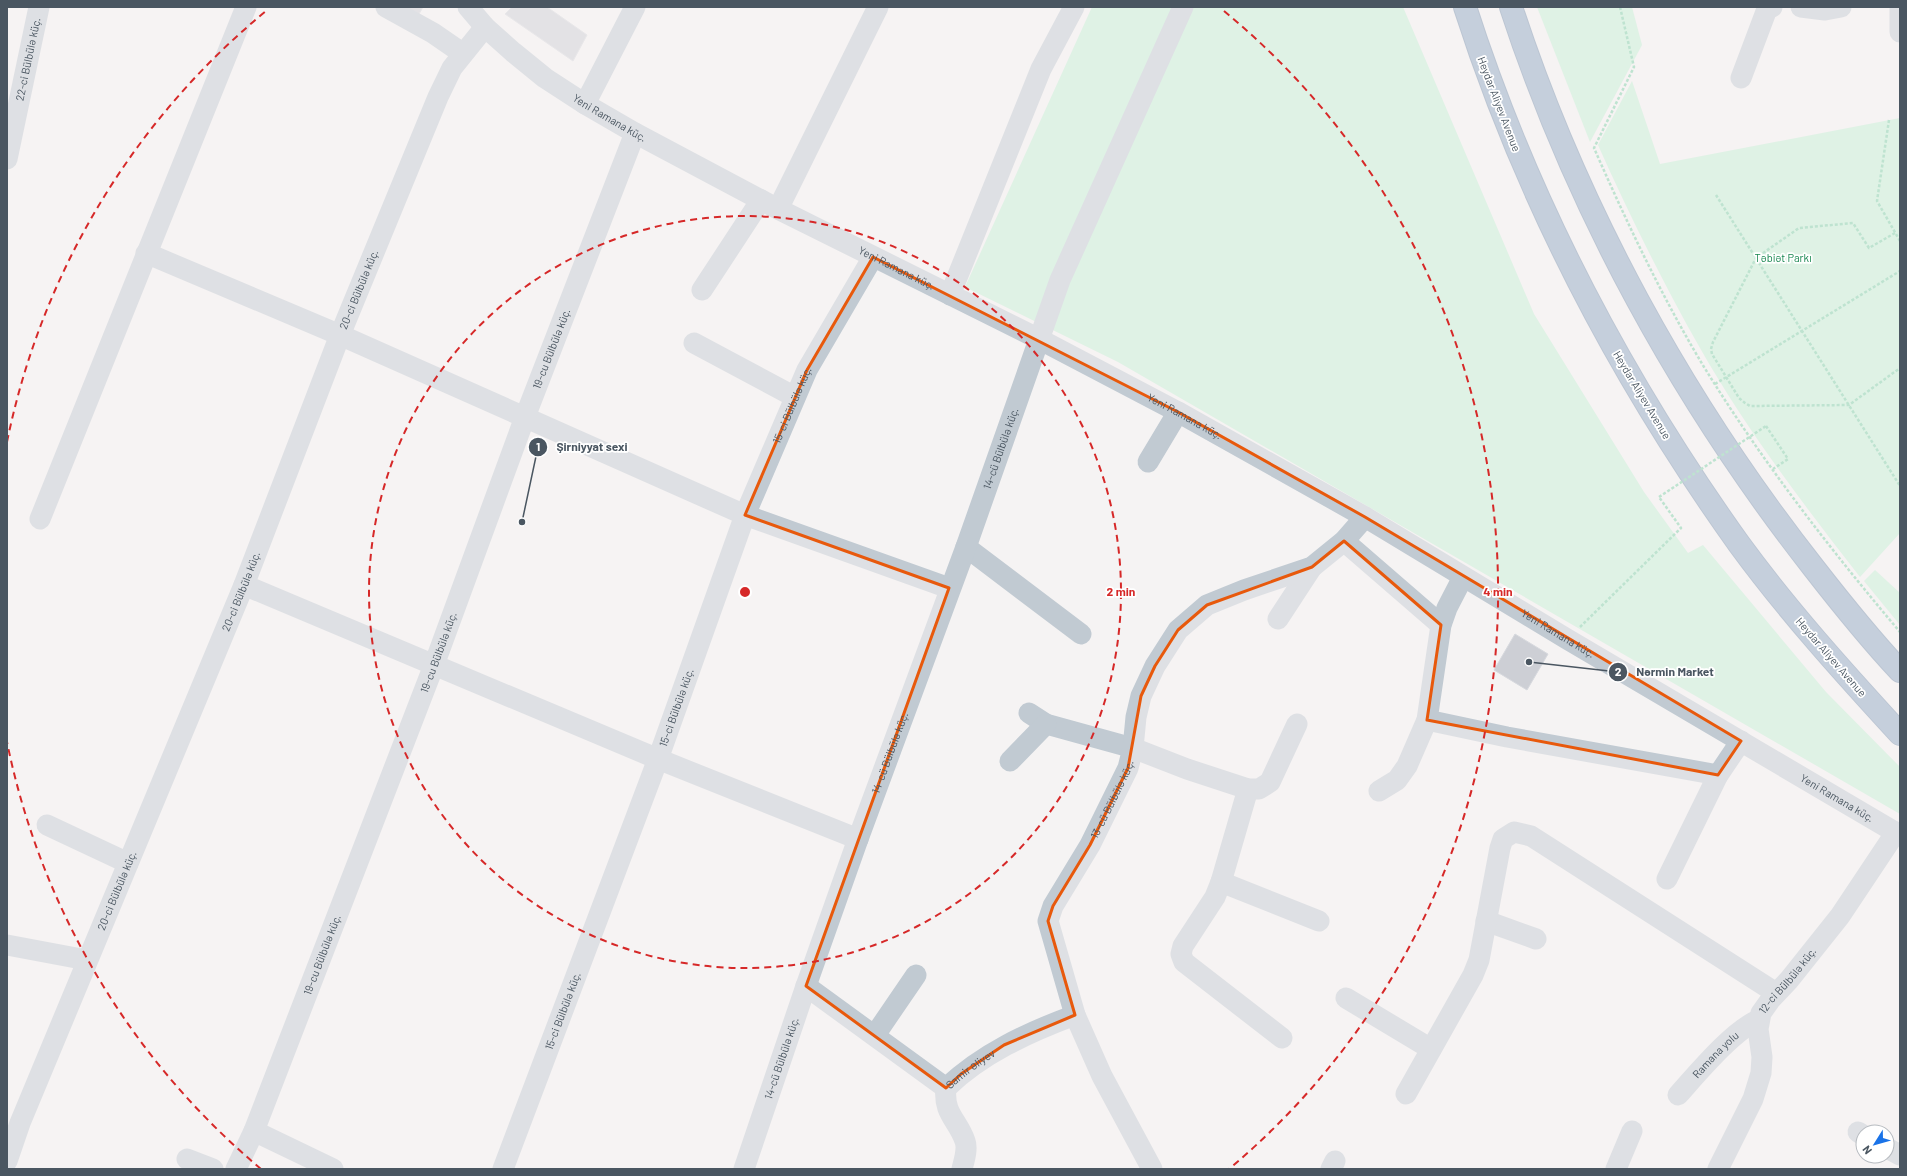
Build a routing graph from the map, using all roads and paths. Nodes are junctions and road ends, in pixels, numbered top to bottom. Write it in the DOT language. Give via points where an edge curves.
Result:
graph roads {
  1 [pos="39,7"];
  2 [pos="246,7"];
  3 [pos="386,7"];
  4 [pos="468,7"];
  5 [pos="635,7"];
  6 [pos="878,7"];
  7 [pos="1074,7"];
  8 [pos="1183,7"];
  9 [pos="1465,7"];
  10 [pos="1511,7"];
  11 [pos="1620,7"];
  12 [pos="1772,7"];
  13 [pos="1801,7"];
  14 [pos="1840,7"];
  15 [pos="1900,7"];
  16 [pos="485,27"];
  17 [pos="1900,32"];
  18 [pos="462,53"];
  19 [pos="1741,78"];
  20 [pos="585,104"];
  21 [pos="12,114"];
  22 [pos="1889,120"];
  23 [pos="635,133"];
  24 [pos="7,158"];
  25 [pos="1716,195"];
  26 [pos="770,205"];
  27 [pos="1895,233"];
  28 [pos="1900,241"];
  29 [pos="146,253"];
  30 [pos="873,257"];
  31 [pos="1756,258"];
  32 [pos="1900,270"];
  33 [pos="702,290"];
  34 [pos="950,295"];
  35 [pos="1803,330"];
  36 [pos="340,335"];
  37 [pos="1039,339"];
  38 [pos="694,342"];
  39 [pos="1900,368"];
  40 [pos="1726,378"];
  41 [pos="1715,384"];
  42 [pos="795,397"];
  43 [pos="1849,405"];
  44 [pos="1178,412"];
  45 [pos="525,417"];
  46 [pos="1148,462"];
  47 [pos="1773,469"];
  48 [pos="1900,486"];
  49 [pos="745,515"];
  50 [pos="1365,517"];
  51 [pos="40,519"];
  52 [pos="1344,542"];
  53 [pos="966,547"];
  54 [pos="1312,567"];
  55 [pos="1463,577"];
  56 [pos="244,585"];
  57 [pos="949,588"];
  58 [pos="1278,619"];
  59 [pos="1441,625"];
  60 [pos="1900,632"];
  61 [pos="1082,634"];
  62 [pos="1567,639"];
  63 [pos="434,665"];
  64 [pos="1900,671"];
  65 [pos="1427,720"];
  66 [pos="1297,724"];
  67 [pos="1900,734"];
  68 [pos="1741,741"];
  69 [pos="1133,748"];
  70 [pos="658,759"];
  71 [pos="1010,762"];
  72 [pos="1718,775"];
  73 [pos="1248,789"];
  74 [pos="1379,791"];
  75 [pos="47,825"];
  76 [pos="1898,834"];
  77 [pos="858,839"];
  78 [pos="128,863"];
  79 [pos="1667,879"];
  80 [pos="1221,882"];
  81 [pos="1319,921"];
  82 [pos="1486,921"];
  83 [pos="1536,939"];
  84 [pos="7,944"];
  85 [pos="87,960"];
  86 [pos="916,975"];
  87 [pos="806,986"];
  88 [pos="1776,993"];
  89 [pos="1346,998"];
  90 [pos="1075,1015"];
  91 [pos="1759,1020"];
  92 [pos="875,1035"];
  93 [pos="1282,1038"];
  94 [pos="1431,1049"];
  95 [pos="946,1088"];
  96 [pos="1406,1094"];
  97 [pos="1678,1096"];
  98 [pos="254,1131"];
  99 [pos="1632,1131"];
  100 [pos="187,1159"];
  101 [pos="7,1161"];
  102 [pos="1145,1166"];
  103 [pos="212,1169"];
  104 [pos="236,1169"];
  105 [pos="333,1169"];
  106 [pos="503,1169"];
  107 [pos="744,1169"];
  108 [pos="962,1169"];
  109 [pos="1616,1169"];
  110 [pos="1718,1169"];
  1 -- 21 [label="street, 22-ci Bülbülə küç."];
  2 -- 29 [label="street"];
  3 -- 18 [label="street" via="433,33"];
  4 -- 16 [label="street, Yeni Ramana küç."];
  5 -- 20 [label="street"];
  6 -- 26 [label="street"];
  7 -- 34 [label="street" via="1041,69"];
  8 -- 37 [label="street, 14-cü Bülbülə küç." via="1060,280"];
  9 -- 67 [label="highway, Heydar Aliyev Avenue" via="1484,65 1523,165 1567,260 1624,367 1672,446 1740,545 1795,616"];
  10 -- 64 [label="highway" via="1526,51 1605,238 1709,423 1777,522 1870,638"];
  11 -- 41 [label="path" via="1634,67 1594,148 1659,286"];
  12 -- 19 [label="street" via="1767,9"];
  13 -- 14 [label="street" via="1825,10"];
  15 -- 17 [label="street"];
  16 -- 18 [label="street, 20-ci Bülbülə küç."];
  16 -- 20 [label="street, Yeni Ramana küç." via="545,78"];
  18 -- 36 [label="street, 20-ci Bülbülə küç." via="438,97"];
  20 -- 23 [label="street, Yeni Ramana küç."];
  21 -- 24 [label="street, 22-ci Bülbülə küç."];
  22 -- 27 [label="path" via="1877,201"];
  23 -- 26 [label="street, Yeni Ramana küç."];
  23 -- 45 [label="street, 19-cu Bülbülə küç."];
  25 -- 31 [label="path"];
  26 -- 30 [label="street, Yeni Ramana küç."];
  26 -- 33 [label="street"];
  27 -- 28 [label="path"];
  27 -- 31 [label="path" via="1869,248 1853,224 1799,228"];
  29 -- 36 [label="street"];
  29 -- 51 [label="street"];
  30 -- 34 [label="street, Yeni Ramana küç."];
  30 -- 42 [label="street, 15-ci Bülbülə küç." via="807,370"];
  31 -- 35 [label="path"];
  31 -- 40 [label="path" via="1711,349"];
  32 -- 35 [label="path"];
  34 -- 37 [label="street, Yeni Ramana küç."];
  35 -- 40 [label="path"];
  35 -- 43 [label="path"];
  36 -- 45 [label="street"];
  36 -- 56 [label="street, 20-ci Bülbülə küç."];
  37 -- 44 [label="street, Yeni Ramana küç."];
  37 -- 53 [label="street, 14-cü Bülbülə küç."];
  38 -- 42 [label="street"];
  39 -- 43 [label="path"];
  40 -- 41 [label="path"];
  40 -- 43 [label="path" via="1739,398 1750,406"];
  41 -- 47 [label="path"];
  42 -- 49 [label="street, 15-ci Bülbülə küç."];
  43 -- 48 [label="path"];
  44 -- 46 [label="street"];
  44 -- 50 [label="street, Yeni Ramana küç."];
  45 -- 49 [label="street"];
  45 -- 63 [label="street, 19-cu Bülbülə küç."];
  47 -- 60 [label="path" via="1843,564"];
  47 -- 62 [label="path, bridge" via="1788,459 1766,426 1659,497 1681,528"];
  49 -- 57 [label="street"];
  49 -- 70 [label="street, 15-ci Bülbülə küç."];
  50 -- 52 [label="street, 13-cü Bülbülə küç."];
  50 -- 55 [label="street, Yeni Ramana küç."];
  52 -- 54 [label="street, 13-cü Bülbülə küç."];
  52 -- 59 [label="street"];
  53 -- 57 [label="street, 14-cü Bülbülə küç."];
  53 -- 61 [label="street"];
  54 -- 58 [label="street"];
  54 -- 69 [label="street, 13-cü Bülbülə küç." via="1207,605 1178,630 1155,666 1141,696"];
  55 -- 59 [label="street"];
  55 -- 62 [label="street, Yeni Ramana küç."];
  56 -- 63 [label="street"];
  56 -- 78 [label="street, 20-ci Bülbülə küç."];
  57 -- 77 [label="street, 14-cü Bülbülə küç."];
  59 -- 65 [label="street"];
  62 -- 68 [label="street, Yeni Ramana küç."];
  63 -- 70 [label="street"];
  63 -- 98 [label="street, 19-cu Bülbülə küç."];
  65 -- 72 [label="street"];
  65 -- 74 [label="street" via="1407,766 1397,780"];
  66 -- 73 [label="street" via="1270,782 1259,789"];
  68 -- 72 [label="street"];
  68 -- 76 [label="street, Yeni Ramana küç."];
  69 -- 71 [label="street" via="1037,719"];
  69 -- 73 [label="street"];
  69 -- 90 [label="street, 13-cü Bülbülə küç." via="1128,768 1094,838 1053,906 1048,921"];
  70 -- 77 [label="street"];
  70 -- 106 [label="street, 15-ci Bülbülə küç."];
  72 -- 79 [label="street"];
  73 -- 80 [label="street"];
  75 -- 78 [label="street"];
  76 -- 88 [label="street, 12-ci Bülbülə küç." via="1840,916"];
  77 -- 87 [label="street, 14-cü Bülbülə küç."];
  78 -- 85 [label="street, 20-ci Bülbülə küç."];
  80 -- 81 [label="street"];
  80 -- 93 [label="street" via="1215,897 1183,946 1181,954 1184,962"];
  82 -- 83 [label="street"];
  82 -- 88 [label="street" via="1503,839 1514,832 1531,836"];
  82 -- 94 [label="street" via="1479,960 1473,975"];
  84 -- 85 [label="street"];
  85 -- 101 [label="street, 20-ci Bülbülə küç."];
  86 -- 92 [label="street"];
  87 -- 92 [label="street"];
  87 -- 107 [label="street, 14-cü Bülbülə küç."];
  88 -- 91 [label="street, 12-ci Bülbülə küç." via="1766,1005"];
  89 -- 94 [label="street"];
  90 -- 95 [label="street, Samir Əliyev" via="1004,1045 961,1074"];
  90 -- 102 [label="street, 13-cü Bülbülə küç."];
  91 -- 97 [label="street, Ramana yolu" via="1745,1026 1702,1068"];
  91 -- 110 [label="street, 12-ci Bülbülə küç." via="1761,1073 1754,1099"];
  92 -- 95 [label="street"];
  94 -- 96 [label="street"];
  95 -- 108 [label="street, Samir Əliyev" via="948,1112 966,1141"];
  98 -- 104 [label="street, 19-cu Bülbülə küç."];
  98 -- 105 [label="street"];
  99 -- 109 [label="street"];
  100 -- 103 [label="street"];
}
